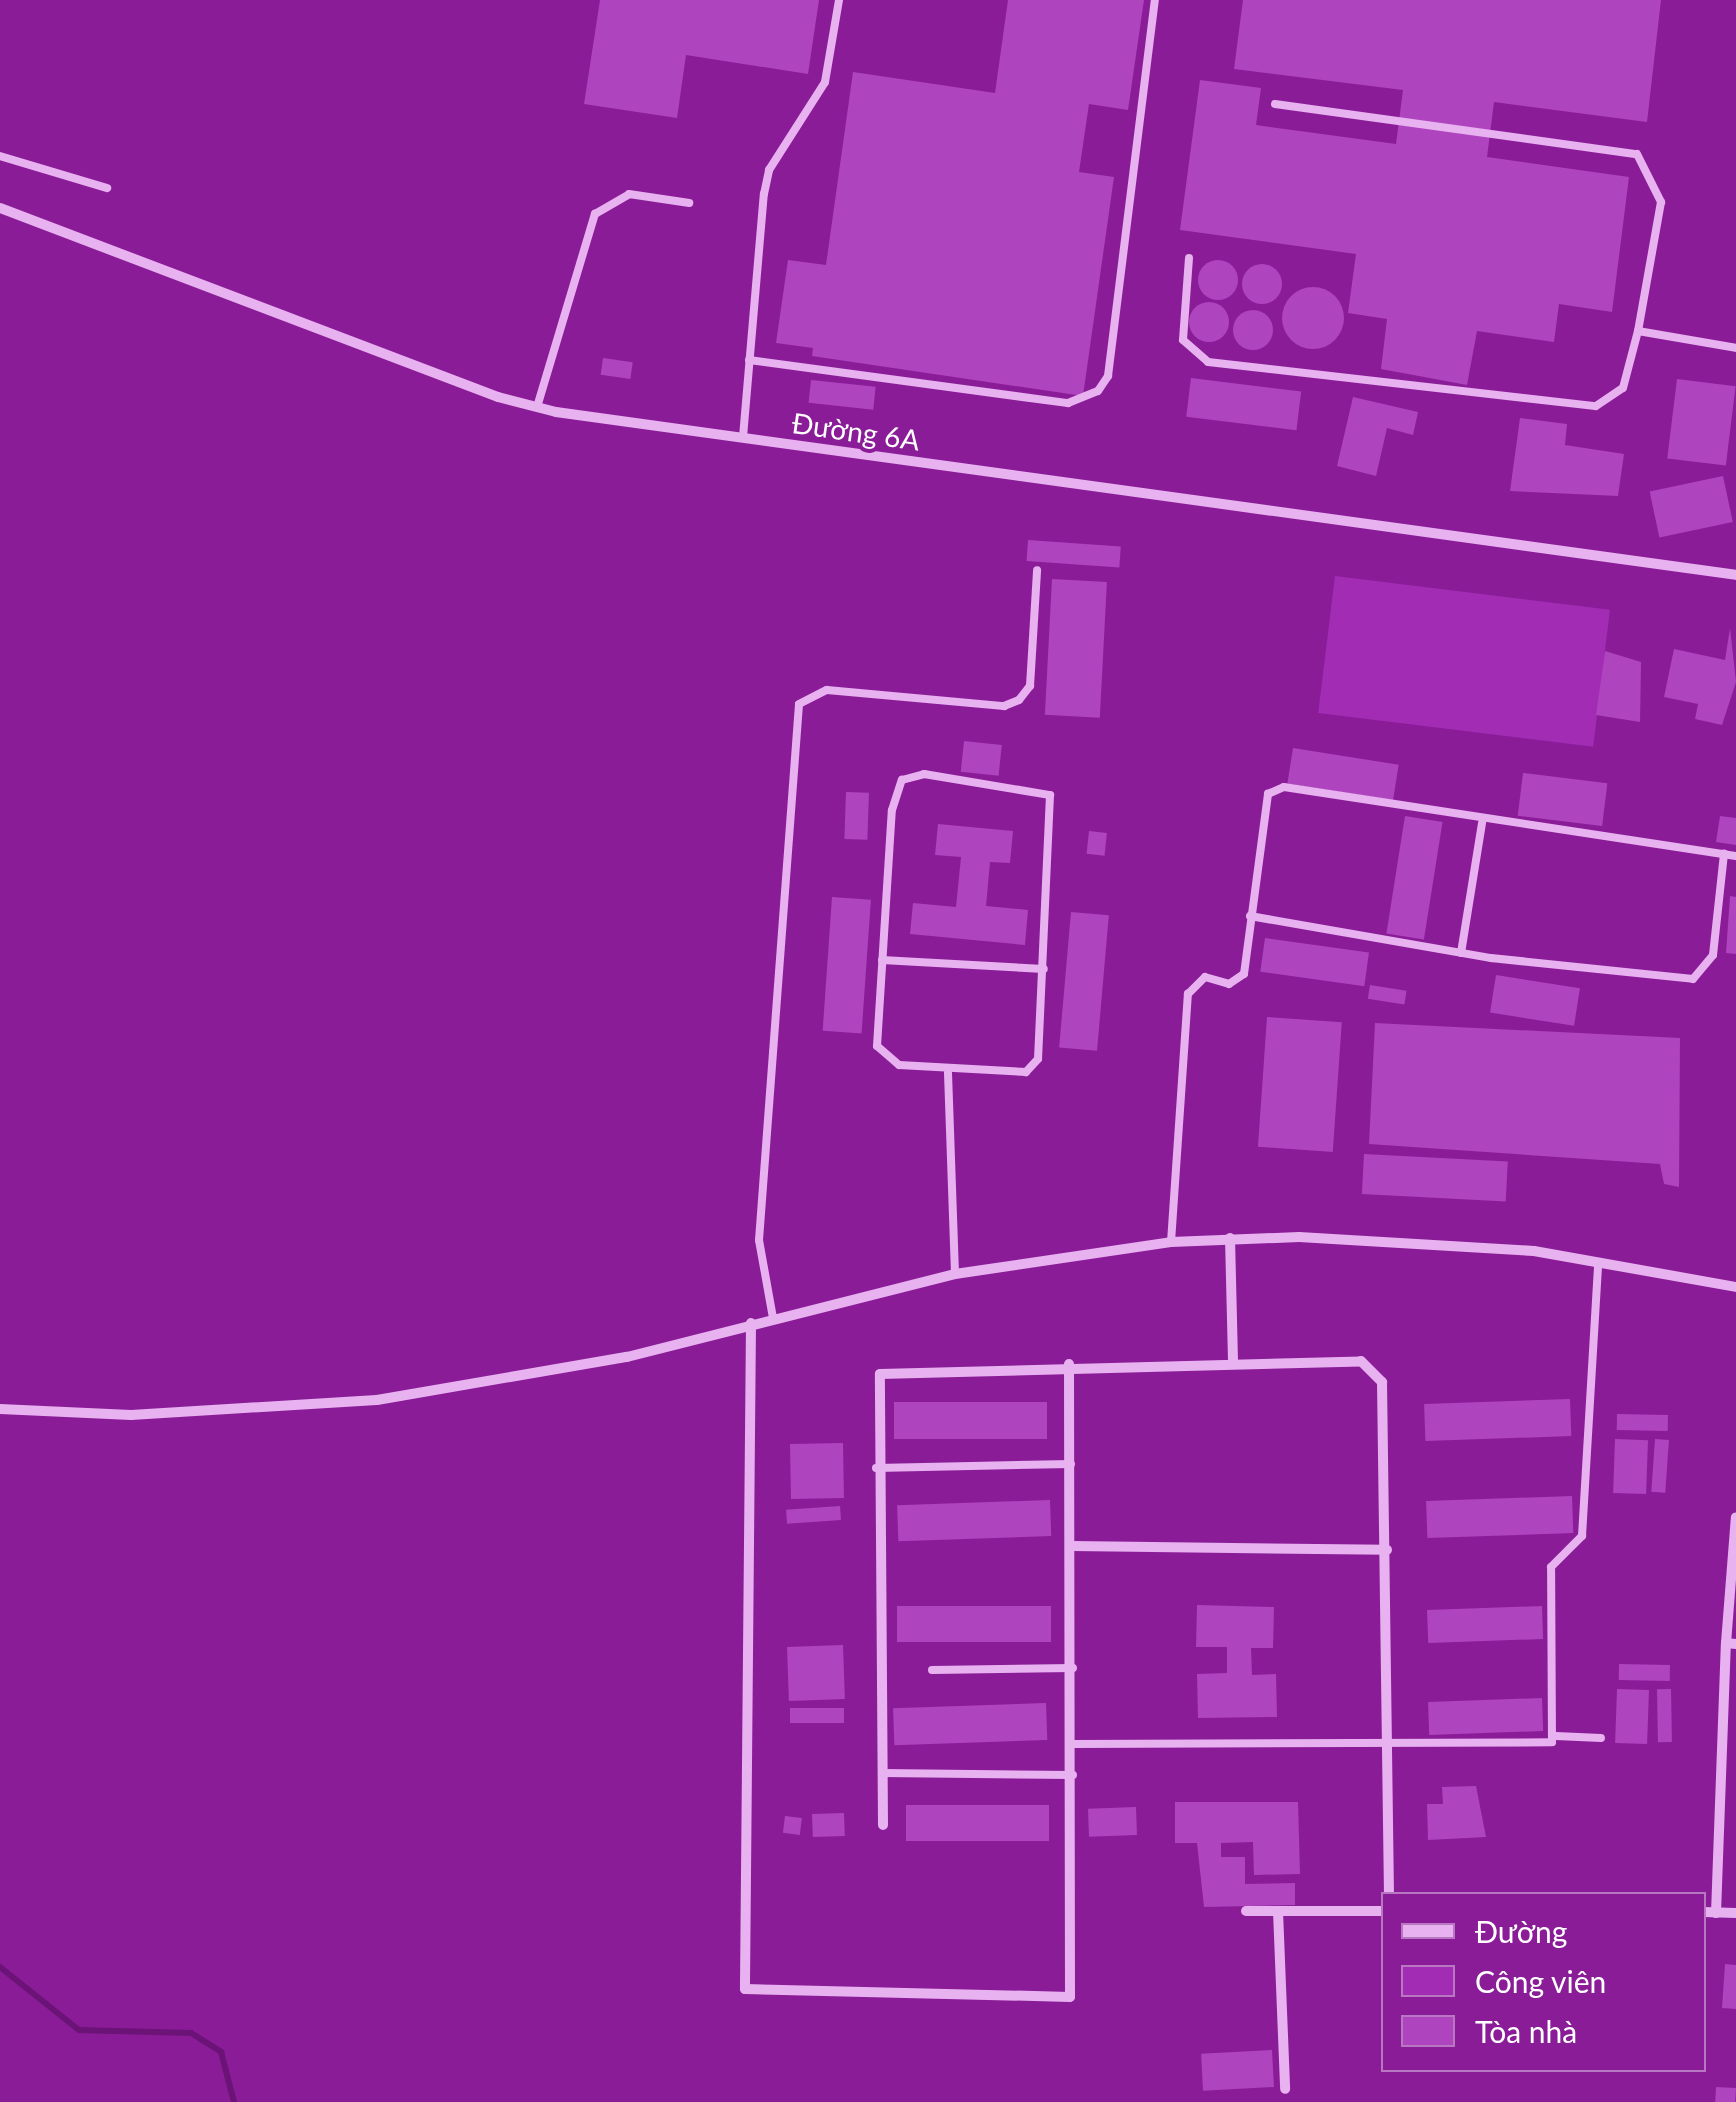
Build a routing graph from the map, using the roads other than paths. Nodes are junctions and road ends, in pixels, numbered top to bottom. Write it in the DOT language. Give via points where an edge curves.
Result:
graph roads {
  1 [pos="839,0"];
  2 [pos="1155,0"];
  3 [pos="1276,104"];
  4 [pos="0,156"];
  5 [pos="107,188"];
  6 [pos="689,202"];
  7 [pos="0,208"];
  8 [pos="1189,258"];
  9 [pos="1638,331"];
  10 [pos="1736,348"];
  11 [pos="749,360"];
  12 [pos="537,407"];
  13 [pos="743,437"];
  14 [pos="1037,570"];
  15 [pos="1736,575"];
  16 [pos="1482,823"];
  17 [pos="1724,854"];
  18 [pos="1736,856"];
  19 [pos="1250,916"];
  20 [pos="1461,953"];
  21 [pos="882,960"];
  22 [pos="1044,970"];
  23 [pos="948,1073"];
  24 [pos="1230,1238"];
  25 [pos="1171,1242"];
  26 [pos="1598,1262"];
  27 [pos="955,1274"];
  28 [pos="1736,1286"];
  29 [pos="773,1318"];
  30 [pos="752,1323"];
  31 [pos="1234,1360"];
  32 [pos="1069,1364"];
  33 [pos="0,1409"];
  34 [pos="1071,1464"];
  35 [pos="876,1468"];
  36 [pos="1736,1517"];
  37 [pos="1072,1546"];
  38 [pos="1388,1550"];
  39 [pos="1731,1644"];
  40 [pos="1073,1668"];
  41 [pos="932,1670"];
  42 [pos="1556,1736"];
  43 [pos="1601,1738"];
  44 [pos="1074,1744"];
  45 [pos="1388,1746"];
  46 [pos="882,1773"];
  47 [pos="1074,1774"];
  48 [pos="883,1825"];
  49 [pos="1389,1892"];
  50 [pos="1246,1910"];
  51 [pos="1278,1911"];
  52 [pos="1381,1911"];
  53 [pos="1706,1912"];
  54 [pos="1716,1912"];
  55 [pos="1736,1913"];
  56 [pos="1284,2089"];
  1 -- 11 [label="lane" via="826,82 769,170"];
  2 -- 11 [label="lane" via="1108,376 1098,392 1068,402"];
  3 -- 9 [label="lane" via="1637,154 1661,202"];
  4 -- 5 [label="lane"];
  6 -- 12 [label="lane" via="628,194 595,214"];
  7 -- 12 [label="street, Đường 6A"];
  8 -- 9 [label="lane" via="1183,340 1208,362 1596,406 1623,388"];
  9 -- 10 [label="lane"];
  11 -- 13 [label="lane"];
  12 -- 13 [label="street, Đường 6A"];
  13 -- 15 [label="street, Đường 6A"];
  14 -- 29 [label="lane" via="1030,686 1019,700 1004,706 827,690 799,704 759,1240"];
  16 -- 17 [label="lane"];
  16 -- 19 [label="lane" via="1284,787 1262,809"];
  16 -- 20 [label="lane"];
  17 -- 18 [label="lane"];
  17 -- 20 [label="lane" via="1713,956 1692,979"];
  19 -- 20 [label="lane"];
  19 -- 25 [label="lane" via="1240,982 1205,977 1188,994"];
  21 -- 22 [label="lane"];
  21 -- 22 [label="lane" via="895,790 924,774 1050,794"];
  21 -- 23 [label="lane" via="876,1046 899,1066"];
  22 -- 23 [label="lane" via="1034,1068"];
  23 -- 27 [label="lane"];
  24 -- 25 [label="street"];
  24 -- 26 [label="street" via="1534,1252"];
  24 -- 31 [label="street"];
  25 -- 27 [label="street"];
  26 -- 28 [label="street"];
  26 -- 42 [label="lane" via="1582,1536 1558,1556 1550,1578"];
  27 -- 29 [label="street"];
  29 -- 30 [label="street"];
  30 -- 33 [label="street" via="627,1357 377,1400 131,1414"];
  30 -- 47 [label="street" via="745,1989 1070,1998"];
  31 -- 32 [label="street"];
  31 -- 38 [label="street" via="1361,1361 1377,1369"];
  32 -- 34 [label="street"];
  32 -- 35 [label="street" via="880,1374"];
  34 -- 35 [label="lane"];
  34 -- 37 [label="street"];
  35 -- 46 [label="street"];
  36 -- 39 [label="street"];
  37 -- 38 [label="street"];
  37 -- 40 [label="street"];
  38 -- 45 [label="street"];
  39 -- 54 [label="street"];
  40 -- 41 [label="lane"];
  40 -- 44 [label="street"];
  42 -- 43 [label="lane"];
  42 -- 45 [label="lane" via="1542,1747"];
  44 -- 45 [label="lane"];
  44 -- 47 [label="street"];
  45 -- 49 [label="street"];
  46 -- 47 [label="lane"];
  46 -- 48 [label="street"];
  50 -- 51 [label="street"];
  51 -- 52 [label="street"];
  51 -- 56 [label="street"];
  53 -- 54 [label="street"];
  54 -- 55 [label="street"];
}
